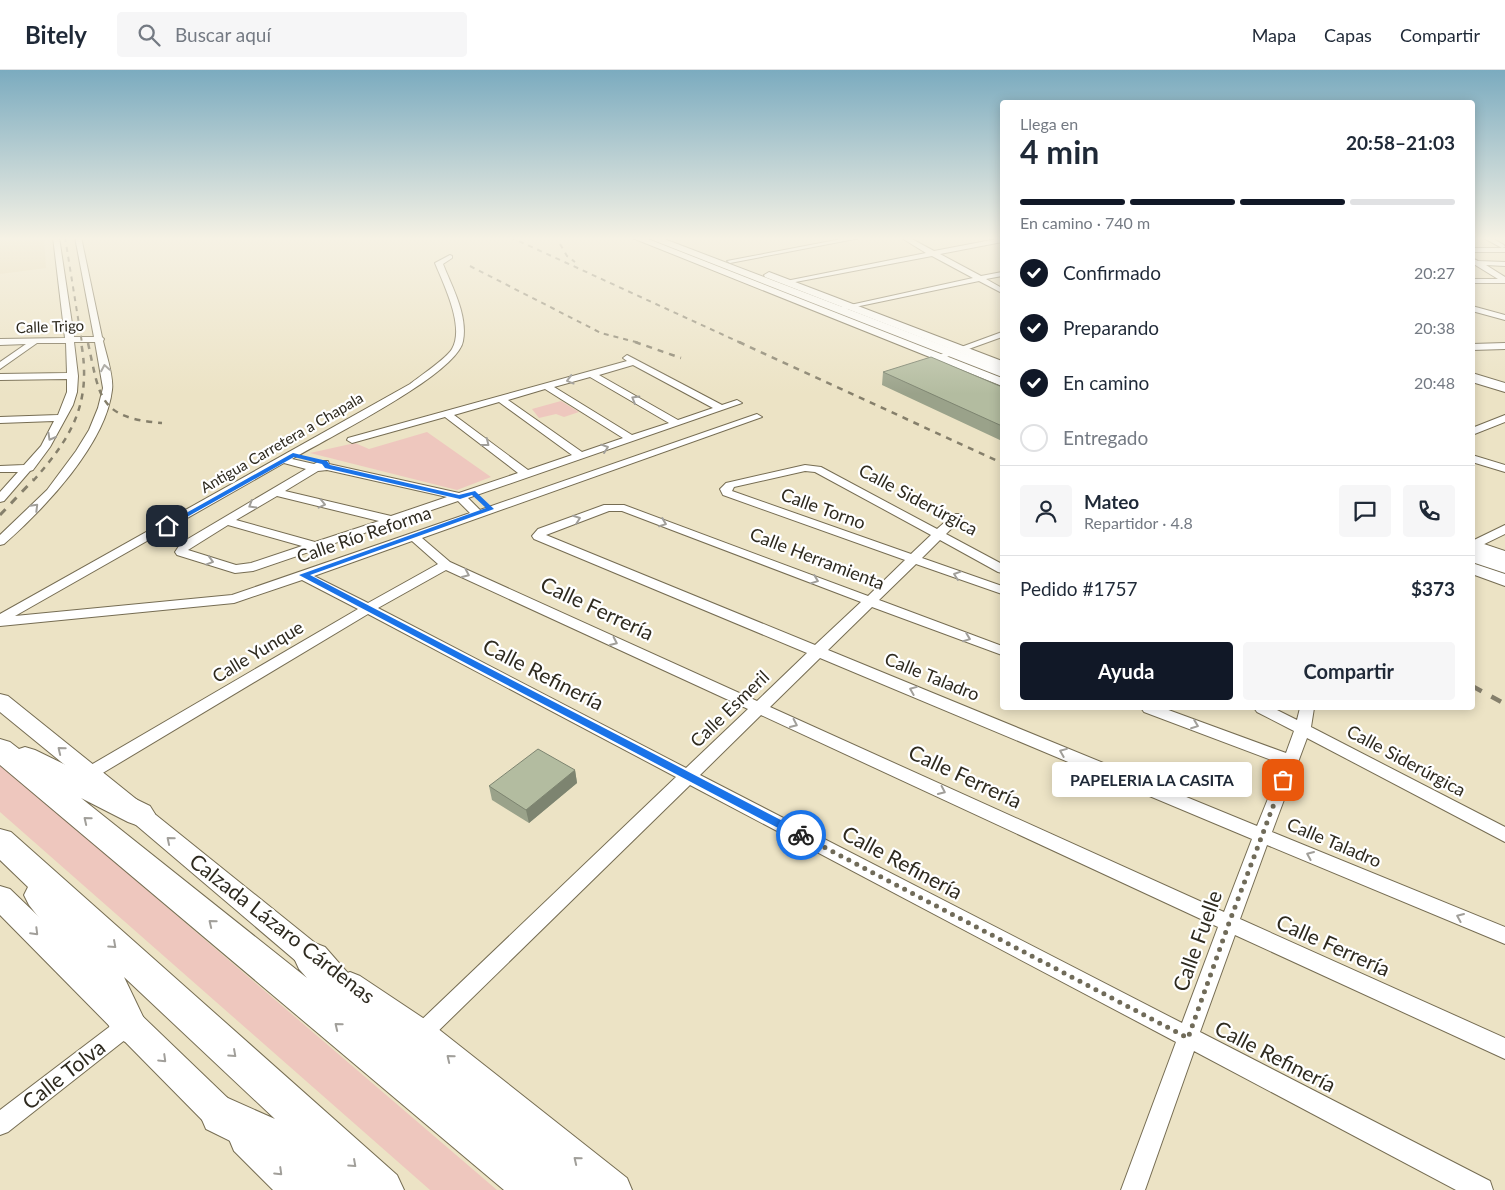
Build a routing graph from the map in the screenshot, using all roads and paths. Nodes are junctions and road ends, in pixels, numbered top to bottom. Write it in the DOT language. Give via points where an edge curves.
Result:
graph roads {
  1 [pos="63,289"];
  2 [pos="89,289"];
  3 [pos="448,289"];
  4 [pos="786,289"];
  5 [pos="794,289"];
  6 [pos="803,289"];
  7 [pos="931,289"];
  8 [pos="837,309"];
  9 [pos="1475,309"];
  10 [pos="1505,318"];
  11 [pos="1000,335"];
  12 [pos="100,339"];
  13 [pos="70,341"];
  14 [pos="0,342"];
  15 [pos="34,342"];
  16 [pos="1505,346"];
  17 [pos="1475,347"];
  18 [pos="956,351"];
  19 [pos="938,357"];
  20 [pos="1000,364"];
  21 [pos="0,366"];
  22 [pos="1475,371"];
  23 [pos="1000,372"];
  24 [pos="591,374"];
  25 [pos="74,376"];
  26 [pos="0,377"];
  27 [pos="1475,378"];
  28 [pos="1505,380"];
  29 [pos="1000,381"];
  30 [pos="546,386"];
  31 [pos="1505,388"];
  32 [pos="500,399"];
  33 [pos="737,403"];
  34 [pos="721,408"];
  35 [pos="447,414"];
  36 [pos="757,416"];
  37 [pos="61,418"];
  38 [pos="1505,418"];
  39 [pos="0,420"];
  40 [pos="677,423"];
  41 [pos="1475,431"];
  42 [pos="631,439"];
  43 [pos="352,440"];
  44 [pos="580,456"];
  45 [pos="288,458"];
  46 [pos="1475,459"];
  47 [pos="322,466"];
  48 [pos="0,468"];
  49 [pos="29,468"];
  50 [pos="813,468"];
  51 [pos="1505,469"];
  52 [pos="526,474"];
  53 [pos="274,492"];
  54 [pos="473,492"];
  55 [pos="460,497"];
  56 [pos="0,499"];
  57 [pos="617,507"];
  58 [pos="491,509"];
  59 [pos="477,514"];
  60 [pos="958,516"];
  61 [pos="391,520"];
  62 [pos="226,521"];
  63 [pos="1505,529"];
  64 [pos="938,534"];
  65 [pos="413,536"];
  66 [pos="0,541"];
  67 [pos="315,546"];
  68 [pos="1475,547"];
  69 [pos="1475,549"];
  70 [pos="1475,549"];
  71 [pos="1505,557"];
  72 [pos="912,560"];
  73 [pos="446,565"];
  74 [pos="1505,567"];
  75 [pos="1000,568"];
  76 [pos="1475,569"];
  77 [pos="303,575"];
  78 [pos="1505,580"];
  79 [pos="1000,589"];
  80 [pos="870,601"];
  81 [pos="367,609"];
  82 [pos="0,621"];
  83 [pos="1000,650"];
  84 [pos="818,652"];
  85 [pos="0,701"];
  86 [pos="760,708"];
  87 [pos="1154,710"];
  88 [pos="1266,710"];
  89 [pos="1307,710"];
  90 [pos="1303,729"];
  91 [pos="0,744"];
  92 [pos="0,749"];
  93 [pos="1290,761"];
  94 [pos="90,773"];
  95 [pos="688,776"];
  96 [pos="139,814"];
  97 [pos="1262,835"];
  98 [pos="1505,835"];
  99 [pos="0,841"];
  100 [pos="0,845"];
  101 [pos="0,897"];
  102 [pos="1229,923"];
  103 [pos="1505,936"];
  104 [pos="312,958"];
  105 [pos="128,1025"];
  106 [pos="420,1034"];
  107 [pos="1188,1038"];
  108 [pos="1505,1049"];
  109 [pos="220,1115"];
  110 [pos="0,1124"];
  111 [pos="298,1190"];
  112 [pos="344,1190"];
  113 [pos="382,1190"];
  114 [pos="538,1190"];
  115 [pos="571,1190"];
  116 [pos="615,1190"];
  117 [pos="1133,1190"];
  118 [pos="1481,1190"];
  1 -- 13 [label="street"];
  2 -- 12 [label="street"];
  3 -- 45 [label="street, Antigua Carretera a Chapala" via="461,325 462,338 455,352 413,386"];
  4 -- 8 [label="main road"];
  5 -- 8 [label="main road"];
  6 -- 8 [label="main road"];
  7 -- 8 [label="street"];
  8 -- 18 [label="main road"];
  8 -- 19 [label="main road"];
  9 -- 10 [label="street"];
  11 -- 18 [label="street"];
  12 -- 13 [label="street, Calle Trigo"];
  66 -- 12 [label="street, one-way" via="45,497 91,438 106,404 108,388"];
  13 -- 15 [label="street, Calle Trigo"];
  13 -- 25 [label="street"];
  14 -- 15 [label="street, Calle Trigo"];
  15 -- 21 [label="street"];
  16 -- 17 [label="street"];
  18 -- 19 [label="street"];
  18 -- 20 [label="main road"];
  18 -- 23 [label="main road"];
  19 -- 29 [label="main road"];
  22 -- 28 [label="main road"];
  24 -- 30 [label="street, one-way"];
  24 -- 34 [label="street" via="630,360"];
  40 -- 24 [label="street, one-way"];
  25 -- 26 [label="street"];
  25 -- 37 [label="street" via="72,392"];
  27 -- 31 [label="main road"];
  30 -- 32 [label="street"];
  30 -- 42 [label="street"];
  32 -- 35 [label="street"];
  32 -- 44 [label="street"];
  33 -- 34 [label="street"];
  34 -- 40 [label="street"];
  35 -- 43 [label="street"];
  35 -- 52 [label="street, one-way"];
  36 -- 58 [label="street, Calle Río Reforma"];
  37 -- 39 [label="street"];
  37 -- 49 [label="street, one-way"];
  38 -- 41 [label="street"];
  40 -- 42 [label="street"];
  44 -- 42 [label="street, one-way"];
  44 -- 52 [label="street"];
  45 -- 47 [label="street"];
  45 -- 82 [label="street, Antigua Carretera a Chapala"];
  46 -- 51 [label="street"];
  47 -- 53 [label="street"];
  47 -- 55 [label="street"];
  48 -- 49 [label="street"];
  49 -- 56 [label="street"];
  50 -- 64 [label="street, Calle Siderúrgica"];
  50 -- 72 [label="street, Calle Torno" via="730,485 727,493"];
  52 -- 54 [label="street"];
  53 -- 61 [label="street, one-way"];
  53 -- 62 [label="street, one-way"];
  54 -- 55 [label="street"];
  54 -- 58 [label="street"];
  55 -- 59 [label="street"];
  55 -- 61 [label="street"];
  57 -- 80 [label="street, Calle Herramienta, one-way"];
  84 -- 57 [label="street, Calle Taladro, one-way" via="538,536 608,507"];
  58 -- 59 [label="street, Calle Río Reforma"];
  59 -- 65 [label="street, Calle Río Reforma"];
  60 -- 64 [label="street, Calle Esmeril"];
  61 -- 67 [label="street"];
  62 -- 67 [label="street"];
  62 -- 67 [label="street, one-way" via="185,546 181,552 241,569 253,568"];
  63 -- 68 [label="street"];
  64 -- 72 [label="street, Calle Esmeril"];
  64 -- 75 [label="street, Calle Siderúrgica"];
  65 -- 73 [label="street, Calle Ferrería"];
  65 -- 77 [label="street, Calle Río Reforma"];
  69 -- 71 [label="main road"];
  70 -- 74 [label="main road"];
  79 -- 72 [label="street, Calle Torno, one-way"];
  72 -- 80 [label="street, Calle Esmeril"];
  73 -- 81 [label="street, Calle Yunque"];
  73 -- 86 [label="street, Calle Ferrería, one-way"];
  76 -- 78 [label="main road"];
  77 -- 81 [label="street, Calle Refinería"];
  77 -- 82 [label="street, Calle Río Reforma" via="234,599"];
  80 -- 83 [label="street, Calle Herramienta, one-way"];
  80 -- 84 [label="street, Calle Esmeril"];
  81 -- 94 [label="street, Calle Yunque"];
  81 -- 95 [label="street, Calle Refinería"];
  84 -- 86 [label="street, Calle Esmeril"];
  97 -- 84 [label="street, Calle Taladro, one-way"];
  94 -- 85 [label="main road, Calzada Lázaro Cárdenas, one-way"];
  86 -- 95 [label="street, Calle Esmeril"];
  86 -- 102 [label="street, Calle Ferrería, one-way"];
  87 -- 93 [label="street, one-way"];
  88 -- 90 [label="street, Calle Siderúrgica"];
  89 -- 90 [label="street, Calle Fuelle"];
  90 -- 93 [label="street, Calle Fuelle"];
  90 -- 98 [label="street, Calle Siderúrgica"];
  91 -- 96 [label="highway"];
  114 -- 92 [label="highway, Calzada Lázaro Cárdenas, one-way"];
  93 -- 97 [label="street, Calle Fuelle"];
  94 -- 96 [label="main road, Calzada Lázaro Cárdenas"];
  95 -- 106 [label="street, Calle Esmeril"];
  95 -- 107 [label="street, Calle Refinería"];
  104 -- 96 [label="main road, Calzada Lázaro Cárdenas, one-way"];
  97 -- 102 [label="street, Calle Fuelle"];
  103 -- 97 [label="street, Calle Taladro, one-way"];
  99 -- 113 [label="highway, one-way"];
  100 -- 105 [label="highway" via="102,970"];
  101 -- 105 [label="main road, one-way"];
  102 -- 107 [label="street, Calle Fuelle"];
  102 -- 108 [label="street, Calle Ferrería"];
  104 -- 106 [label="main road, Calzada Lázaro Cárdenas"];
  104 -- 115 [label="highway" via="369,1024"];
  105 -- 109 [label="main road, one-way"];
  105 -- 110 [label="street, Calle Tolva"];
  116 -- 106 [label="main road, Calzada Lázaro Cárdenas, one-way"];
  107 -- 117 [label="street, Calle Fuelle"];
  107 -- 118 [label="street, Calle Refinería"];
  109 -- 111 [label="main road, one-way"];
  109 -- 112 [label="highway" via="298,1152"];
}
